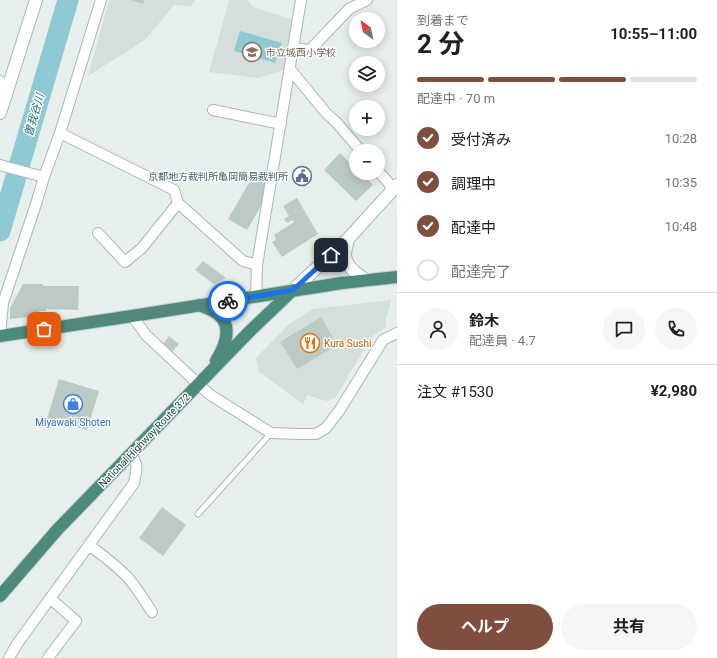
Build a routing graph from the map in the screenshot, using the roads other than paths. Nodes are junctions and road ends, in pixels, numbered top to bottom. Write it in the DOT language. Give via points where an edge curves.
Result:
graph roads {
  1 [pos="36,0"];
  2 [pos="101,0"];
  3 [pos="301,0"];
  4 [pos="367,0"];
  5 [pos="293,48"];
  6 [pos="290,69"];
  7 [pos="0,81"];
  8 [pos="6,95"];
  9 [pos="212,110"];
  10 [pos="0,113"];
  11 [pos="281,124"];
  12 [pos="60,133"];
  13 [pos="355,144"];
  14 [pos="0,165"];
  15 [pos="44,177"];
  16 [pos="385,178"];
  17 [pos="395,187"];
  18 [pos="178,203"];
  19 [pos="98,233"];
  20 [pos="348,239"];
  21 [pos="257,265"];
  22 [pos="397,277"];
  23 [pos="366,280"];
  24 [pos="293,290"];
  25 [pos="256,296"];
  26 [pos="199,306"];
  27 [pos="132,316"];
  28 [pos="397,333"];
  29 [pos="0,336"];
  30 [pos="211,371"];
  31 [pos="199,384"];
  32 [pos="271,433"];
  33 [pos="130,454"];
  34 [pos="198,514"];
  35 [pos="89,545"];
  36 [pos="0,596"];
  37 [pos="50,598"];
  38 [pos="152,612"];
  39 [pos="9,658"];
  40 [pos="48,658"];
  1 -- 8 [label="main road"];
  2 -- 12 [label="street"];
  3 -- 5 [label="street"];
  4 -- 5 [label="street" via="349,9 310,50"];
  5 -- 6 [label="street"];
  6 -- 11 [label="street"];
  6 -- 13 [label="street"];
  7 -- 8 [label="street"];
  8 -- 10 [label="main road"];
  9 -- 11 [label="street"];
  11 -- 21 [label="street"];
  12 -- 15 [label="street"];
  12 -- 18 [label="street" via="174,190"];
  14 -- 15 [label="street"];
  15 -- 29 [label="street" via="3,303"];
  16 -- 17 [label="street"];
  17 -- 20 [label="main road"];
  18 -- 19 [label="street" via="142,248 125,262"];
  18 -- 21 [label="street" via="243,261"];
  20 -- 23 [label="main road" via="345,256 348,264 355,273"];
  20 -- 24 [label="main road"];
  21 -- 25 [label="street"];
  22 -- 23 [label="highway"];
  23 -- 24 [label="highway"];
  24 -- 25 [label="highway"];
  24 -- 30 [label="highway, National Highway Route 372"];
  25 -- 26 [label="highway"];
  26 -- 27 [label="highway"];
  26 -- 30 [label="highway" via="219,314 227,330 224,344"];
  27 -- 29 [label="highway"];
  27 -- 31 [label="street" via="146,335"];
  28 -- 32 [label="street" via="382,340 326,428 316,434"];
  30 -- 31 [label="highway, National Highway Route 372"];
  31 -- 32 [label="street" via="209,394"];
  31 -- 33 [label="highway, National Highway Route 372"];
  32 -- 34 [label="lane"];
  33 -- 35 [label="street" via="136,460 134,483"];
  33 -- 36 [label="highway, National Highway Route 372" via="57,530"];
  35 -- 37 [label="street"];
  35 -- 38 [label="street" via="129,579"];
  37 -- 39 [label="street"];
  37 -- 40 [label="street" via="76,621"];
}
